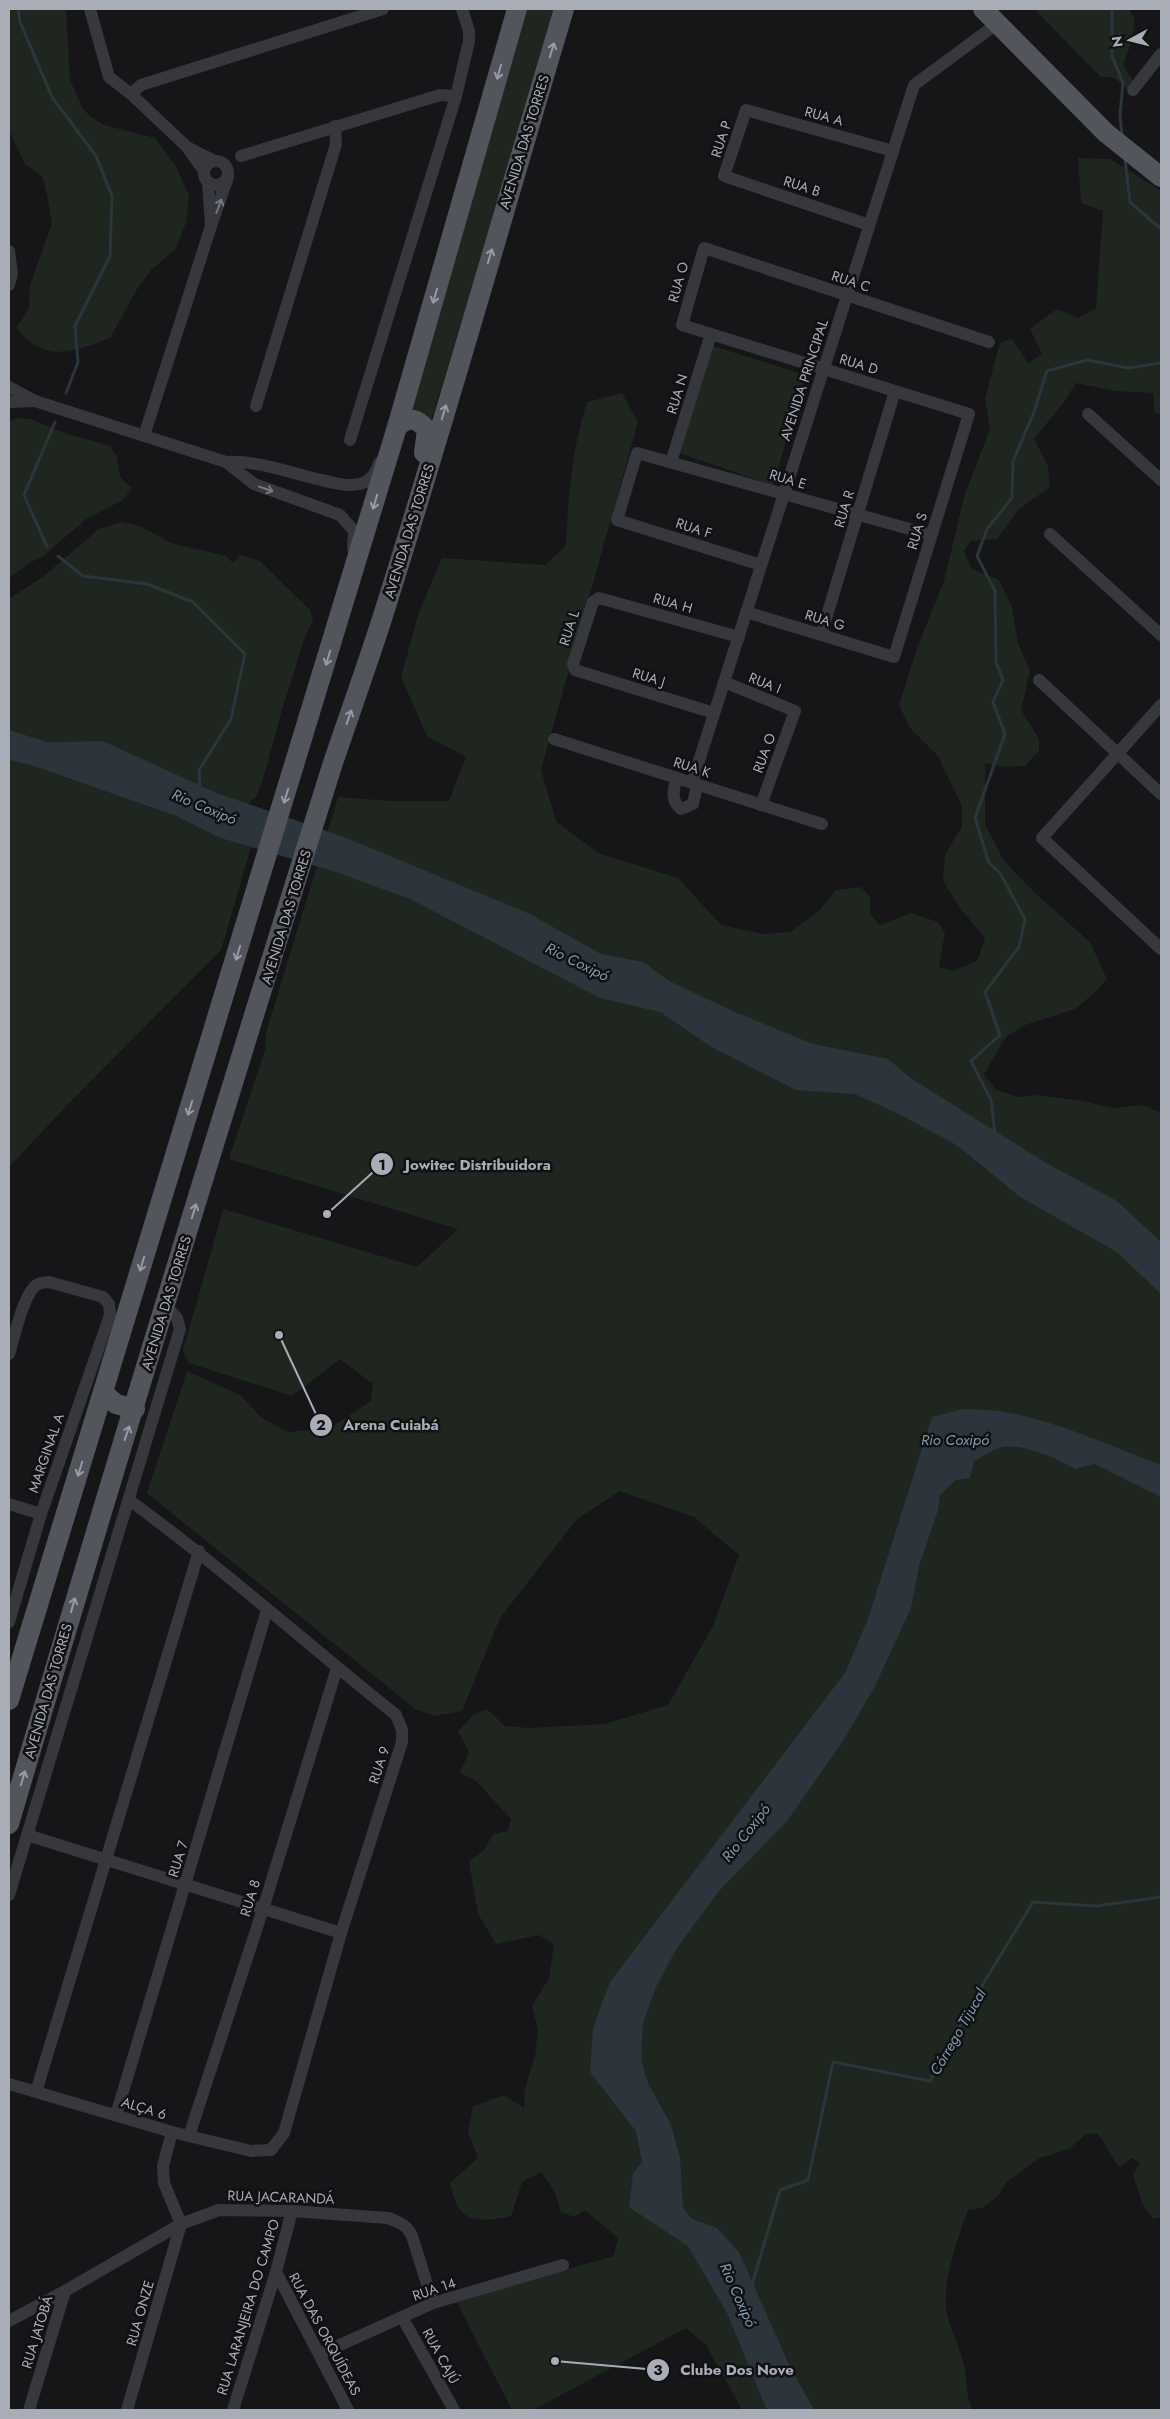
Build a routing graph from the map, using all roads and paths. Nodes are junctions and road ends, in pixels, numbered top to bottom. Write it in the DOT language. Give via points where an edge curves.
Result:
graph roads {
  1 [pos="90,9"];
  2 [pos="383,9"];
  3 [pos="462,9"];
  4 [pos="517,9"];
  5 [pos="564,9"];
  6 [pos="983,9"];
  7 [pos="998,23"];
  8 [pos="1161,54"];
  9 [pos="1133,90"];
  10 [pos="131,94"];
  11 [pos="456,96"];
  12 [pos="746,110"];
  13 [pos="335,126"];
  14 [pos="187,147"];
  15 [pos="893,151"];
  16 [pos="241,156"];
  17 [pos="217,161"];
  18 [pos="206,176"];
  19 [pos="228,176"];
  20 [pos="724,176"];
  21 [pos="1161,176"];
  22 [pos="870,224"];
  23 [pos="211,226"];
  24 [pos="704,248"];
  25 [pos="9,251"];
  26 [pos="9,285"];
  27 [pos="847,295"];
  28 [pos="682,325"];
  29 [pos="711,334"];
  30 [pos="989,342"];
  31 [pos="824,369"];
  32 [pos="9,387"];
  33 [pos="895,391"];
  34 [pos="35,401"];
  35 [pos="9,402"];
  36 [pos="256,406"];
  37 [pos="969,414"];
  38 [pos="1088,414"];
  39 [pos="397,427"];
  40 [pos="144,436"];
  41 [pos="350,440"];
  42 [pos="226,462"];
  43 [pos="671,462"];
  44 [pos="1161,480"];
  45 [pos="784,494"];
  46 [pos="858,514"];
  47 [pos="617,520"];
  48 [pos="931,534"];
  49 [pos="1050,534"];
  50 [pos="761,566"];
  51 [pos="600,598"];
  52 [pos="345,601"];
  53 [pos="387,603"];
  54 [pos="746,612"];
  55 [pos="821,635"];
  56 [pos="1161,635"];
  57 [pos="739,637"];
  58 [pos="894,657"];
  59 [pos="576,670"];
  60 [pos="1040,680"];
  61 [pos="724,682"];
  62 [pos="1161,704"];
  63 [pos="795,712"];
  64 [pos="714,713"];
  65 [pos="554,739"];
  66 [pos="1118,754"];
  67 [pos="676,778"];
  68 [pos="695,784"];
  69 [pos="1161,794"];
  70 [pos="761,805"];
  71 [pos="822,824"];
  72 [pos="1161,948"];
  73 [pos="164,1305"];
  74 [pos="9,1354"];
  75 [pos="103,1393"];
  76 [pos="135,1409"];
  77 [pos="87,1446"];
  78 [pos="115,1468"];
  79 [pos="129,1500"];
  80 [pos="9,1504"];
  81 [pos="41,1514"];
  82 [pos="199,1551"];
  83 [pos="267,1610"];
  84 [pos="9,1622"];
  85 [pos="337,1668"];
  86 [pos="9,1700"];
  87 [pos="9,1824"];
  88 [pos="27,1835"];
  89 [pos="105,1860"];
  90 [pos="186,1885"];
  91 [pos="9,1895"];
  92 [pos="263,1909"];
  93 [pos="341,1933"];
  94 [pos="9,2084"];
  95 [pos="36,2092"];
  96 [pos="116,2115"];
  97 [pos="172,2132"];
  98 [pos="189,2136"];
  99 [pos="271,2150"];
  100 [pos="292,2211"];
  101 [pos="181,2224"];
  102 [pos="563,2265"];
  103 [pos="276,2272"];
  104 [pos="65,2291"];
  105 [pos="433,2303"];
  106 [pos="402,2317"];
  107 [pos="9,2321"];
  108 [pos="320,2354"];
  109 [pos="340,2394"];
  110 [pos="29,2410"];
  111 [pos="127,2410"];
  112 [pos="233,2410"];
  113 [pos="335,2410"];
  114 [pos="348,2410"];
  115 [pos="454,2410"];
  1 -- 10 [label="street" via="109,77"];
  2 -- 10 [label="street" via="141,85"];
  3 -- 11 [label="street" via="469,41"];
  4 -- 39 [label="main road, one-way"];
  53 -- 5 [label="main road, AVENIDA DAS TORRES, one-way"];
  6 -- 7 [label="main road"];
  7 -- 15 [label="street, AVENIDA PRINCIPAL" via="914,85"];
  7 -- 21 [label="main road" via="1106,133"];
  8 -- 9 [label="street"];
  10 -- 14 [label="street"];
  11 -- 13 [label="street" via="440,95"];
  11 -- 41 [label="street"];
  12 -- 15 [label="street, RUA A"];
  12 -- 20 [label="street, RUA P"];
  13 -- 16 [label="street"];
  13 -- 36 [label="street" via="336,144"];
  14 -- 17 [label="street"];
  14 -- 18 [label="street"];
  15 -- 22 [label="street, AVENIDA PRINCIPAL"];
  16 -- 17 [label="street"];
  16 -- 19 [label="street"];
  17 -- 18 [label="street" via="208,164"];
  17 -- 19 [label="street" via="226,166"];
  18 -- 19 [label="street" via="219,185"];
  18 -- 23 [label="street"];
  23 -- 19 [label="street, one-way"];
  20 -- 22 [label="street, RUA B"];
  22 -- 27 [label="street, AVENIDA PRINCIPAL"];
  23 -- 40 [label="street"];
  24 -- 27 [label="street, RUA C"];
  24 -- 28 [label="street, RUA O"];
  25 -- 26 [label="street" via="12,274"];
  27 -- 30 [label="street, RUA C"];
  27 -- 31 [label="street, AVENIDA PRINCIPAL"];
  28 -- 29 [label="street, RUA D"];
  29 -- 31 [label="street, RUA D"];
  29 -- 43 [label="street, RUA N"];
  31 -- 33 [label="street, RUA D"];
  31 -- 45 [label="street, AVENIDA PRINCIPAL"];
  32 -- 34 [label="street"];
  33 -- 37 [label="street, RUA D"];
  33 -- 46 [label="street, RUA R"];
  34 -- 35 [label="street"];
  34 -- 40 [label="street"];
  37 -- 48 [label="street, RUA S"];
  38 -- 44 [label="street"];
  39 -- 42 [label="street" via="386,442 375,474 361,484 332,483 242,461"];
  39 -- 52 [label="main road, one-way"];
  39 -- 53 [label="main road" via="411,418 421,422 427,430 427,443 399,536"];
  40 -- 42 [label="street"];
  42 -- 52 [label="street, one-way" via="254,484 344,517 354,532"];
  43 -- 45 [label="street, RUA E"];
  43 -- 47 [label="street, RUA E" via="637,453"];
  45 -- 46 [label="street, RUA E"];
  45 -- 50 [label="street, AVENIDA PRINCIPAL"];
  46 -- 48 [label="street, RUA E"];
  46 -- 55 [label="street, RUA R"];
  47 -- 50 [label="street, RUA F"];
  48 -- 58 [label="street, RUA S"];
  49 -- 56 [label="street"];
  50 -- 54 [label="street, AVENIDA PRINCIPAL"];
  51 -- 57 [label="street, RUA H"];
  51 -- 59 [label="street, RUA L" via="593,602 573,664"];
  52 -- 75 [label="main road, one-way"];
  73 -- 53 [label="main road, AVENIDA DAS TORRES, one-way" via="333,764"];
  54 -- 55 [label="street, RUA G"];
  54 -- 57 [label="street, AVENIDA PRINCIPAL"];
  55 -- 58 [label="street, RUA G"];
  57 -- 61 [label="street, AVENIDA PRINCIPAL"];
  59 -- 64 [label="street, RUA J"];
  60 -- 66 [label="street"];
  61 -- 63 [label="street, RUA I"];
  61 -- 64 [label="street, AVENIDA PRINCIPAL"];
  62 -- 66 [label="street"];
  63 -- 70 [label="street, RUA O"];
  64 -- 68 [label="street, AVENIDA PRINCIPAL"];
  65 -- 67 [label="street, RUA K"];
  66 -- 69 [label="street"];
  66 -- 72 [label="street" via="1042,838"];
  67 -- 68 [label="street, RUA K"];
  67 -- 68 [label="street, AVENIDA PRINCIPAL" via="673,797 680,809 693,804"];
  68 -- 70 [label="street, RUA K"];
  70 -- 71 [label="street, RUA K"];
  73 -- 76 [label="main road, AVENIDA DAS TORRES"];
  73 -- 79 [label="street" via="177,1318 180,1330"];
  74 -- 81 [label="street, MARGINAL A" via="34,1286 49,1282 103,1297 109,1304 110,1315"];
  75 -- 76 [label="main road" via="116,1404"];
  75 -- 77 [label="main road"];
  78 -- 76 [label="main road, AVENIDA DAS TORRES, one-way"];
  77 -- 78 [label="main road" via="108,1450"];
  77 -- 86 [label="main road, one-way"];
  87 -- 78 [label="main road, AVENIDA DAS TORRES, one-way"];
  79 -- 82 [label="street, RUA 9"];
  79 -- 88 [label="street"];
  80 -- 81 [label="street"];
  81 -- 84 [label="street, MARGINAL A"];
  82 -- 83 [label="street, RUA 9"];
  82 -- 89 [label="street"];
  83 -- 85 [label="street, RUA 9"];
  83 -- 90 [label="street, RUA 7"];
  85 -- 92 [label="street, RUA 8"];
  85 -- 93 [label="street, RUA 9" via="396,1715 402,1730 402,1742"];
  88 -- 89 [label="street"];
  88 -- 91 [label="street"];
  89 -- 90 [label="street"];
  89 -- 95 [label="street"];
  90 -- 92 [label="street"];
  90 -- 96 [label="street, RUA 7"];
  92 -- 93 [label="street"];
  92 -- 98 [label="street, RUA 8"];
  93 -- 99 [label="street, RUA 9" via="284,2133"];
  94 -- 95 [label="street, ALÇA 6"];
  95 -- 96 [label="street, ALÇA 6"];
  96 -- 97 [label="street, ALÇA 6"];
  97 -- 98 [label="street, ALÇA 6"];
  97 -- 101 [label="street" via="163,2166 164,2184"];
  98 -- 99 [label="street, ALÇA 6" via="251,2151"];
  100 -- 101 [label="street, RUA JACARANDÁ" via="219,2210"];
  100 -- 103 [label="street, RUA LARANJEIRA DO CAMPO"];
  100 -- 105 [label="street, RUA JACARANDÁ" via="398,2221 408,2228 412,2236"];
  101 -- 104 [label="street, RUA JACARANDÁ"];
  101 -- 111 [label="street, RUA ONZE"];
  102 -- 105 [label="street, RUA 14"];
  103 -- 108 [label="street, RUA DAS ORQUÍDEAS"];
  103 -- 112 [label="street, RUA LARANJEIRA DO CAMPO"];
  104 -- 107 [label="street, RUA JACARANDÁ"];
  104 -- 110 [label="street, RUA JATOBÁ"];
  105 -- 106 [label="street, RUA 14"];
  106 -- 108 [label="street, RUA 14"];
  106 -- 115 [label="street, RUA CAJÚ"];
  108 -- 109 [label="street, RUA DAS ORQUÍDEAS"];
  109 -- 113 [label="street"];
  109 -- 114 [label="street, RUA DAS ORQUÍDEAS"];
}
